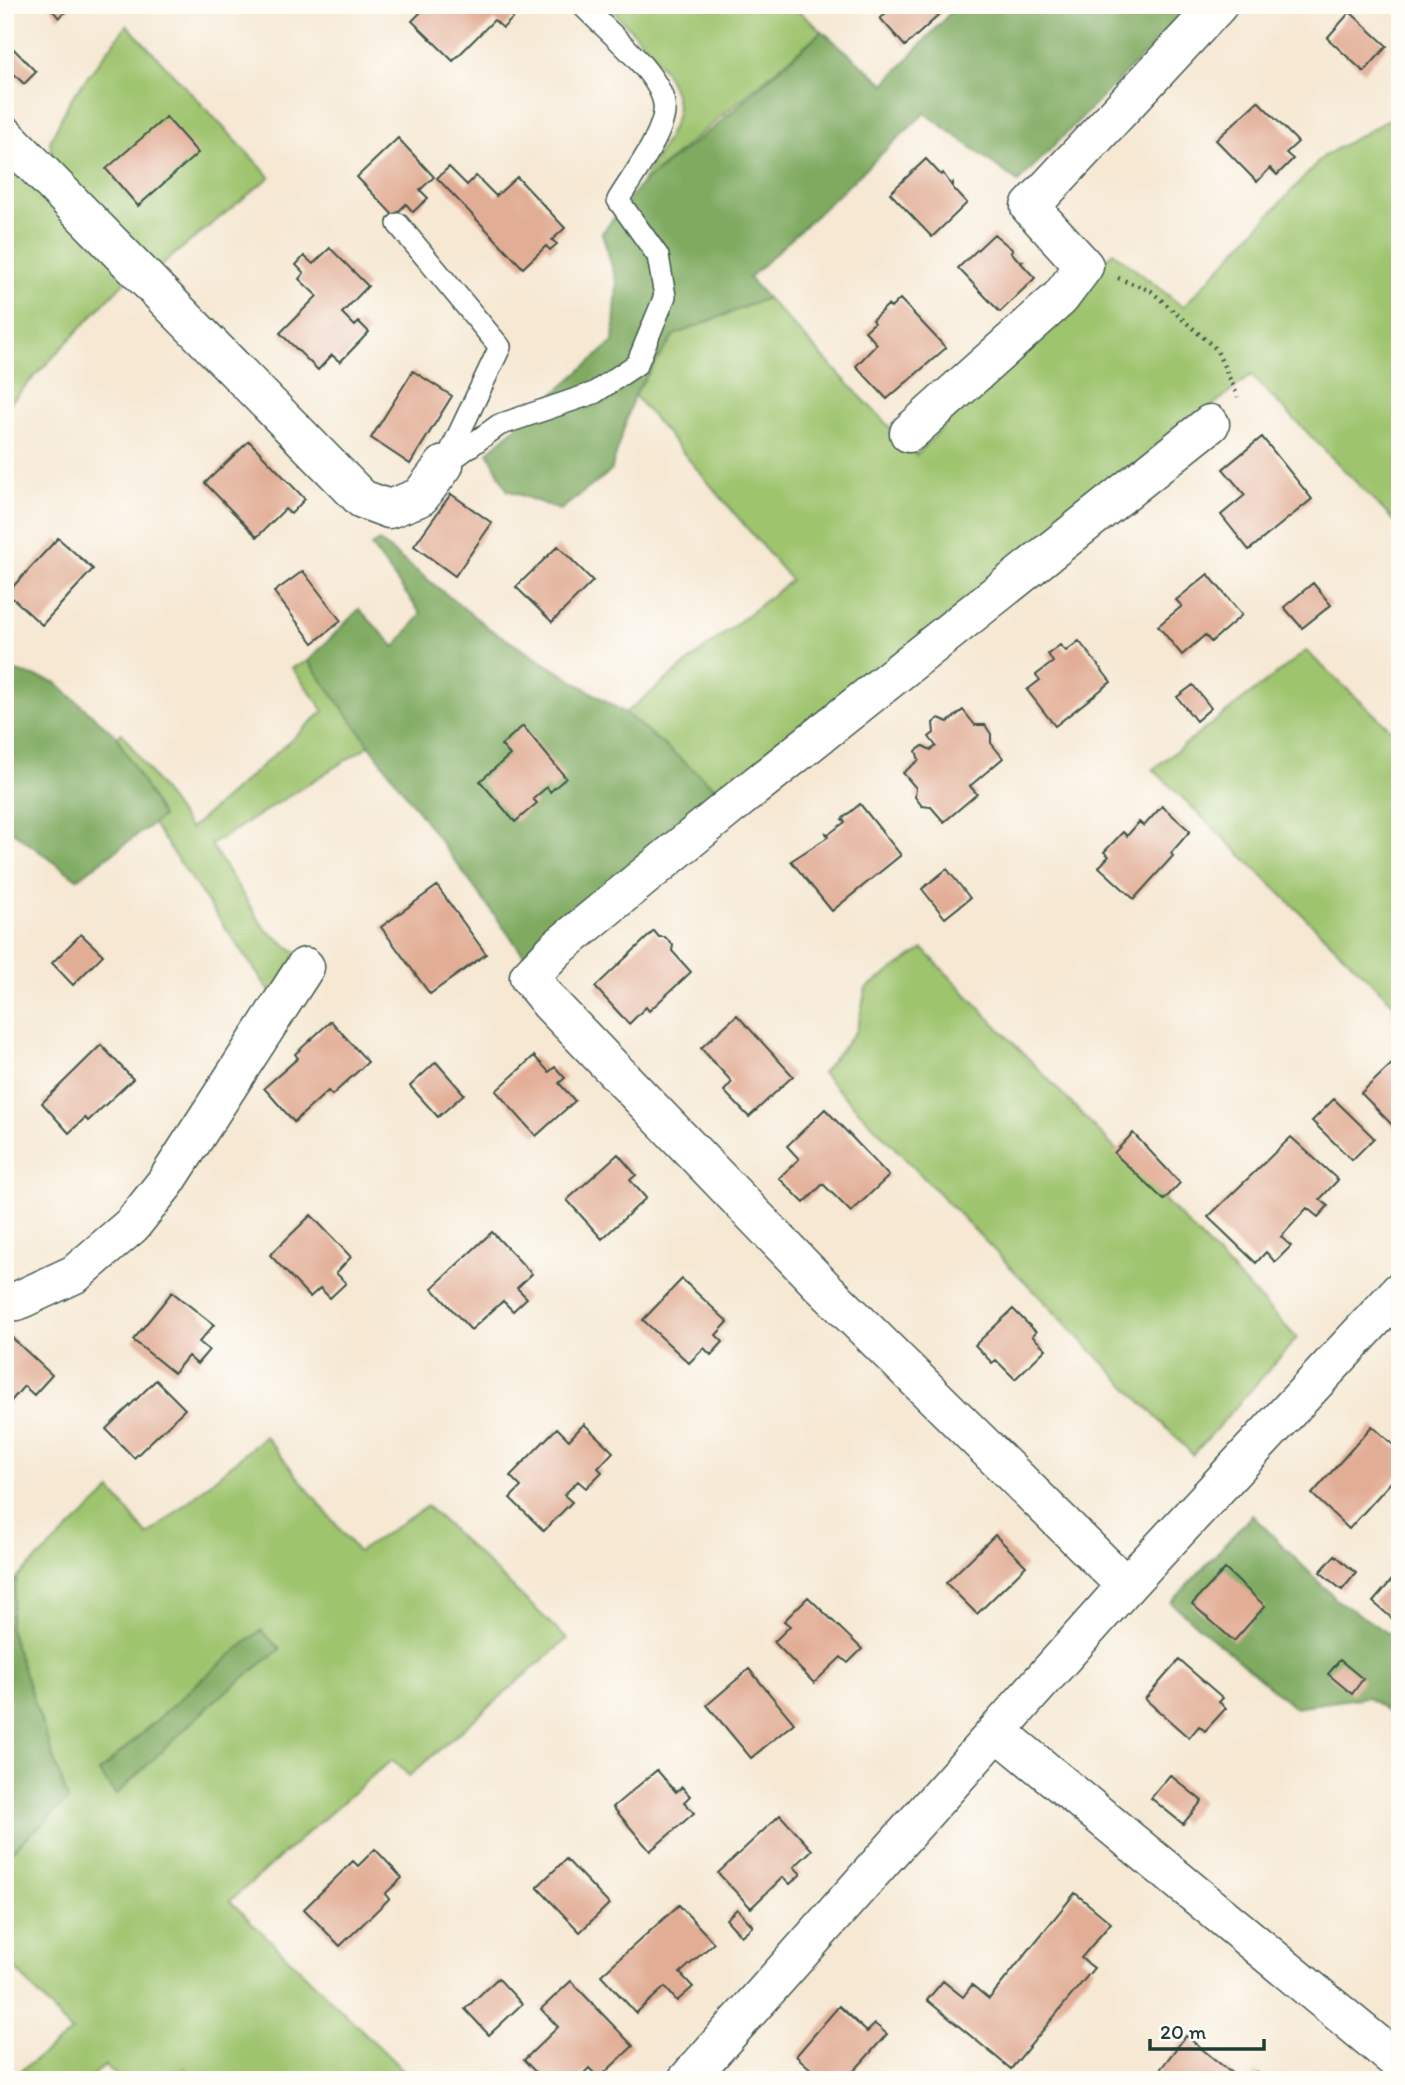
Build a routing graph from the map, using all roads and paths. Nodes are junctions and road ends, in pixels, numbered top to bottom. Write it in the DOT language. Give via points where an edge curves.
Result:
graph roads {
  1 [pos="582,5"];
  2 [pos="1218,5"];
  3 [pos="5,135"];
  4 [pos="398,224"];
  5 [pos="1084,266"];
  6 [pos="1210,424"];
  7 [pos="909,433"];
  8 [pos="444,465"];
  9 [pos="305,967"];
  10 [pos="1400,1291"];
  11 [pos="5,1302"];
  12 [pos="1126,1586"];
  13 [pos="996,1731"];
  14 [pos="1400,2063"];
  15 [pos="687,2080"];
  1 -- 8 [label="lane" via="656,82 665,106 656,137 618,200 658,256 665,296 637,364 594,393 499,425"];
  2 -- 5 [label="street" via="1030,207"];
  3 -- 8 [label="street" via="362,499 389,509 420,497"];
  4 -- 8 [label="lane" via="500,347"];
  5 -- 6 [label="path" via="1151,291 1216,349 1239,397"];
  5 -- 7 [label="street" via="1060,299"];
  6 -- 12 [label="street" via="717,817 556,949 529,977 821,1285"];
  9 -- 11 [label="street" via="166,1182 132,1224 75,1274 17,1301"];
  10 -- 12 [label="street"];
  12 -- 13 [label="street"];
  13 -- 14 [label="street"];
  13 -- 15 [label="street"];
}
